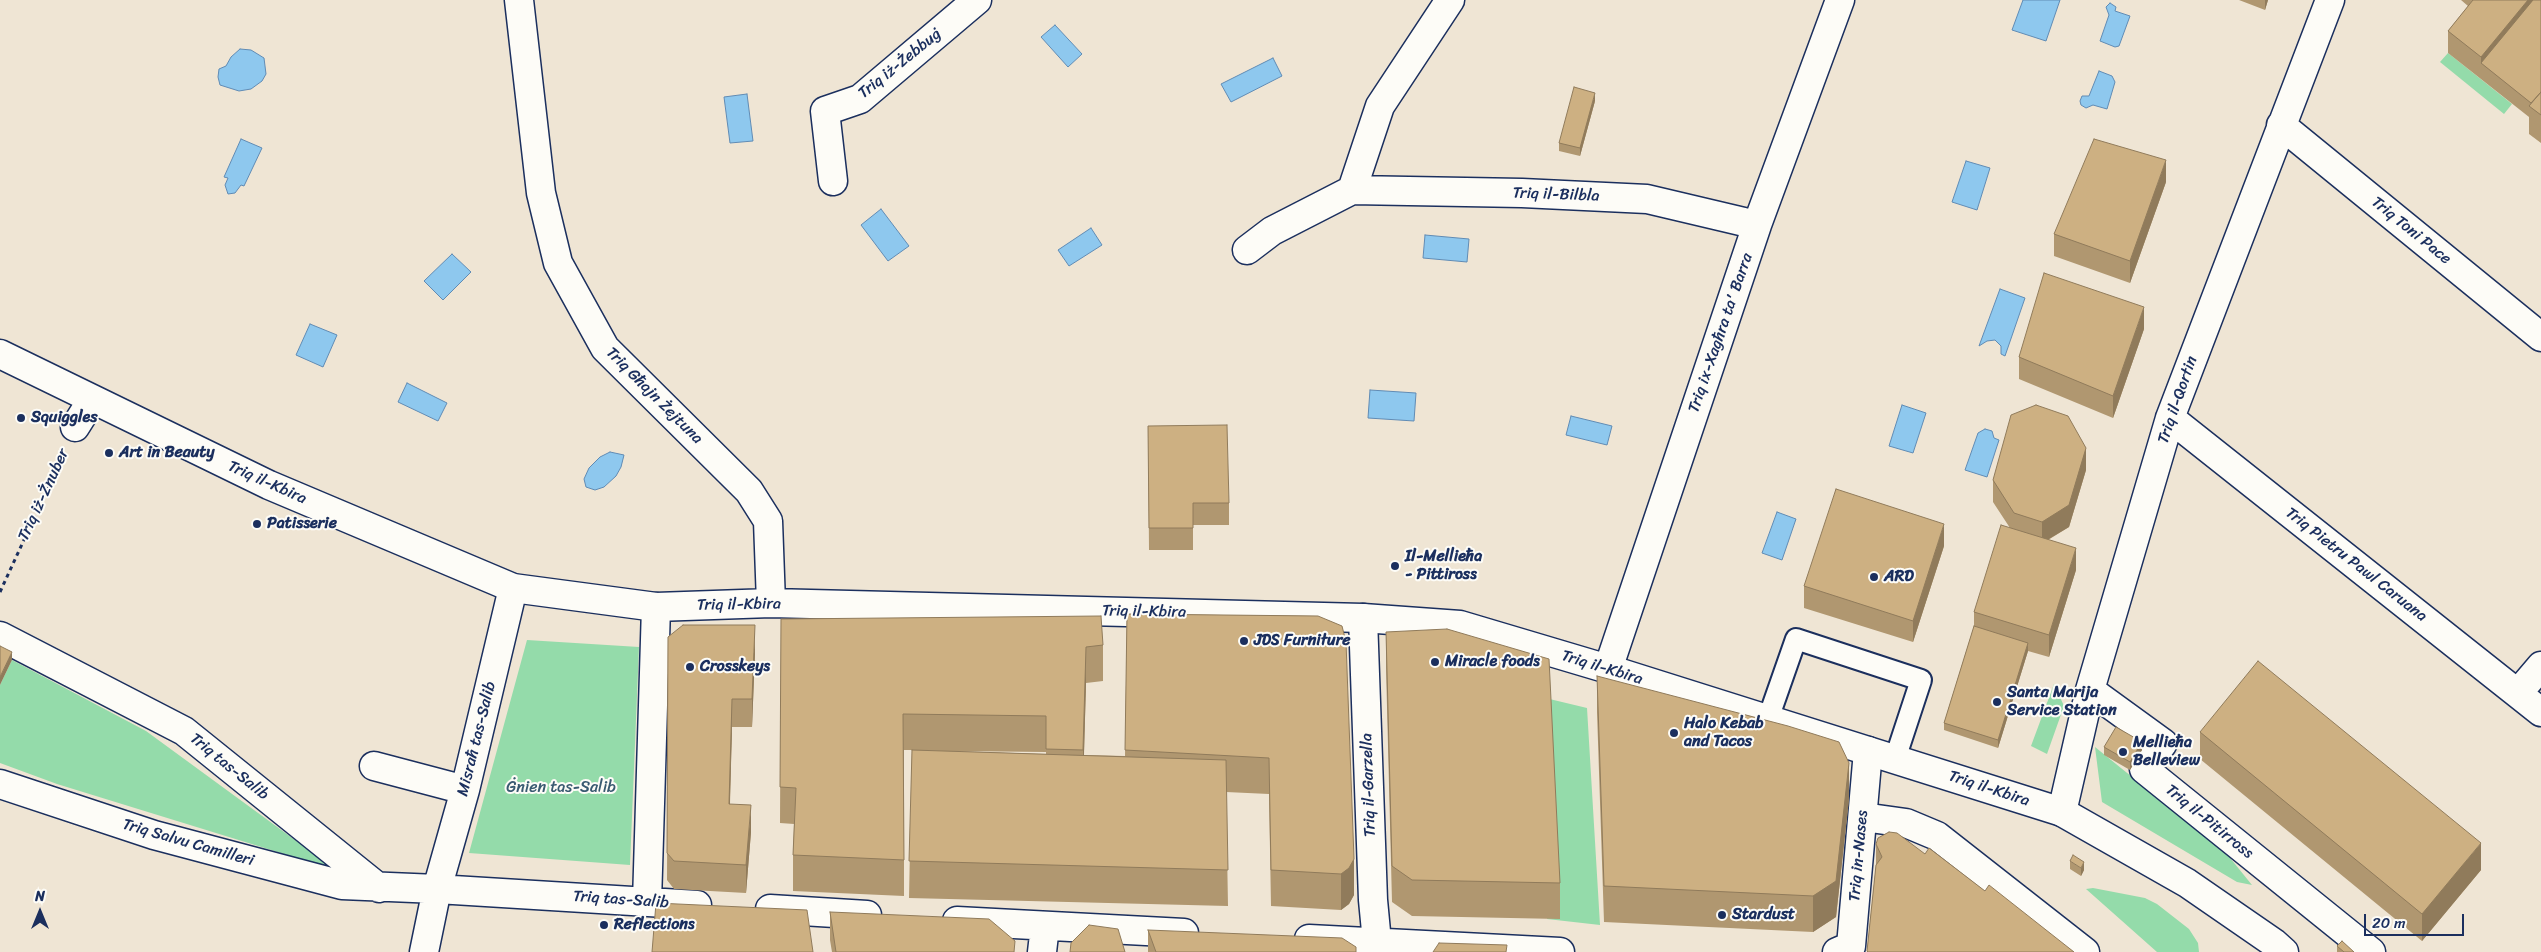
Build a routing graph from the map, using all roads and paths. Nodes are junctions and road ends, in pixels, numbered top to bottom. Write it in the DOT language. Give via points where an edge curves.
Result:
graph roads {
  1 [pos="519,0"];
  2 [pos="977,0"];
  3 [pos="1450,0"];
  4 [pos="1840,0"];
  5 [pos="2330,0"];
  6 [pos="2281,125"];
  7 [pos="833,180"];
  8 [pos="1352,190"];
  9 [pos="1757,225"];
  10 [pos="1247,250"];
  11 [pos="2541,337"];
  12 [pos="0,354"];
  13 [pos="92,400"];
  14 [pos="2170,418"];
  15 [pos="75,427"];
  16 [pos="513,588"];
  17 [pos="0,592"];
  18 [pos="771,603"];
  19 [pos="656,606"];
  20 [pos="1363,618"];
  21 [pos="0,636"];
  22 [pos="2541,666"];
  23 [pos="1608,669"];
  24 [pos="2090,690"];
  25 [pos="2518,693"];
  26 [pos="2541,712"];
  27 [pos="1768,719"];
  28 [pos="1868,751"];
  29 [pos="1895,759"];
  30 [pos="374,766"];
  31 [pos="0,784"];
  32 [pos="465,790"];
  33 [pos="2062,812"];
  34 [pos="1863,817"];
  35 [pos="379,888"];
  36 [pos="438,889"];
  37 [pos="647,902"];
  38 [pos="896,917"];
  39 [pos="935,919"];
  40 [pos="1211,934"];
  41 [pos="1289,938"];
  42 [pos="1044,939"];
  43 [pos="1379,947"];
  44 [pos="2279,950"];
  45 [pos="424,952"];
  46 [pos="1560,952"];
  47 [pos="1837,952"];
  48 [pos="2086,952"];
  49 [pos="2371,952"];
  1 -- 18 [label="street, Triq Għajn Żejtuna" via="541,193 558,263 605,348 749,492 768,521"];
  2 -- 7 [label="street, Triq iż-Żebbuġ" via="860,99 825,111"];
  3 -- 8 [label="street" via="1380,106"];
  4 -- 9 [label="street, Triq ix-Xagħra ta' Barra"];
  5 -- 6 [label="street, Triq il-Qortin"];
  6 -- 11 [label="street, Triq Toni Pace"];
  6 -- 14 [label="street, Triq il-Qortin"];
  8 -- 9 [label="street, Triq il-Bilbla" via="1647,199"];
  8 -- 10 [label="street" via="1272,231"];
  9 -- 23 [label="street, Triq ix-Xagħra ta' Barra"];
  12 -- 13 [label="street, Triq il-Kbira"];
  13 -- 15 [label="street"];
  13 -- 16 [label="street, Triq il-Kbira" via="269,485"];
  14 -- 24 [label="street, Triq il-Qortin"];
  14 -- 25 [label="street, Triq Pietru Pawl Caruana"];
  15 -- 17 [label="path, Triq iż-Żnuber"];
  16 -- 19 [label="street, Triq il-Kbira"];
  16 -- 32 [label="street, Misraħ tas-Salib"];
  18 -- 19 [label="street, Triq il-Kbira"];
  18 -- 20 [label="street, Triq il-Kbira"];
  19 -- 37 [label="street"];
  20 -- 23 [label="street, Triq il-Kbira" via="1460,625"];
  20 -- 43 [label="street, Triq il-Garzella" via="1373,900"];
  21 -- 35 [label="street, Triq tas-Salib" via="184,731"];
  22 -- 25 [label="street"];
  23 -- 27 [label="street, Triq il-Kbira"];
  24 -- 33 [label="street, Triq il-Qortin"];
  24 -- 49 [label="street, Triq il-Pitirross" via="2163,743 2144,769"];
  25 -- 26 [label="street, Triq Pietru Pawl Caruana"];
  27 -- 28 [label="street, Triq il-Kbira"];
  27 -- 29 [label="lane" via="1796,639 1921,680"];
  28 -- 29 [label="street, Triq il-Kbira"];
  28 -- 34 [label="street, Triq in-Nases"];
  29 -- 33 [label="street, Triq il-Kbira"];
  30 -- 32 [label="street"];
  31 -- 35 [label="street, Triq Salvu Camilleri" via="154,835 342,885"];
  32 -- 36 [label="street, Misraħ tas-Salib"];
  33 -- 44 [label="street, Triq il-Kbira" via="2187,883"];
  34 -- 47 [label="street, Triq in-Nases" via="1851,946"];
  34 -- 48 [label="street" via="1906,823 1937,836"];
  35 -- 36 [label="street, Triq tas-Salib"];
  36 -- 37 [label="street, Triq tas-Salib"];
  36 -- 45 [label="street, Misraħ tas-Salib"];
  37 -- 38 [label="street, Triq tas-Salib"];
  39 -- 42 [label="street"];
  40 -- 42 [label="street"];
  41 -- 43 [label="street"];
  43 -- 46 [label="street"];
}
